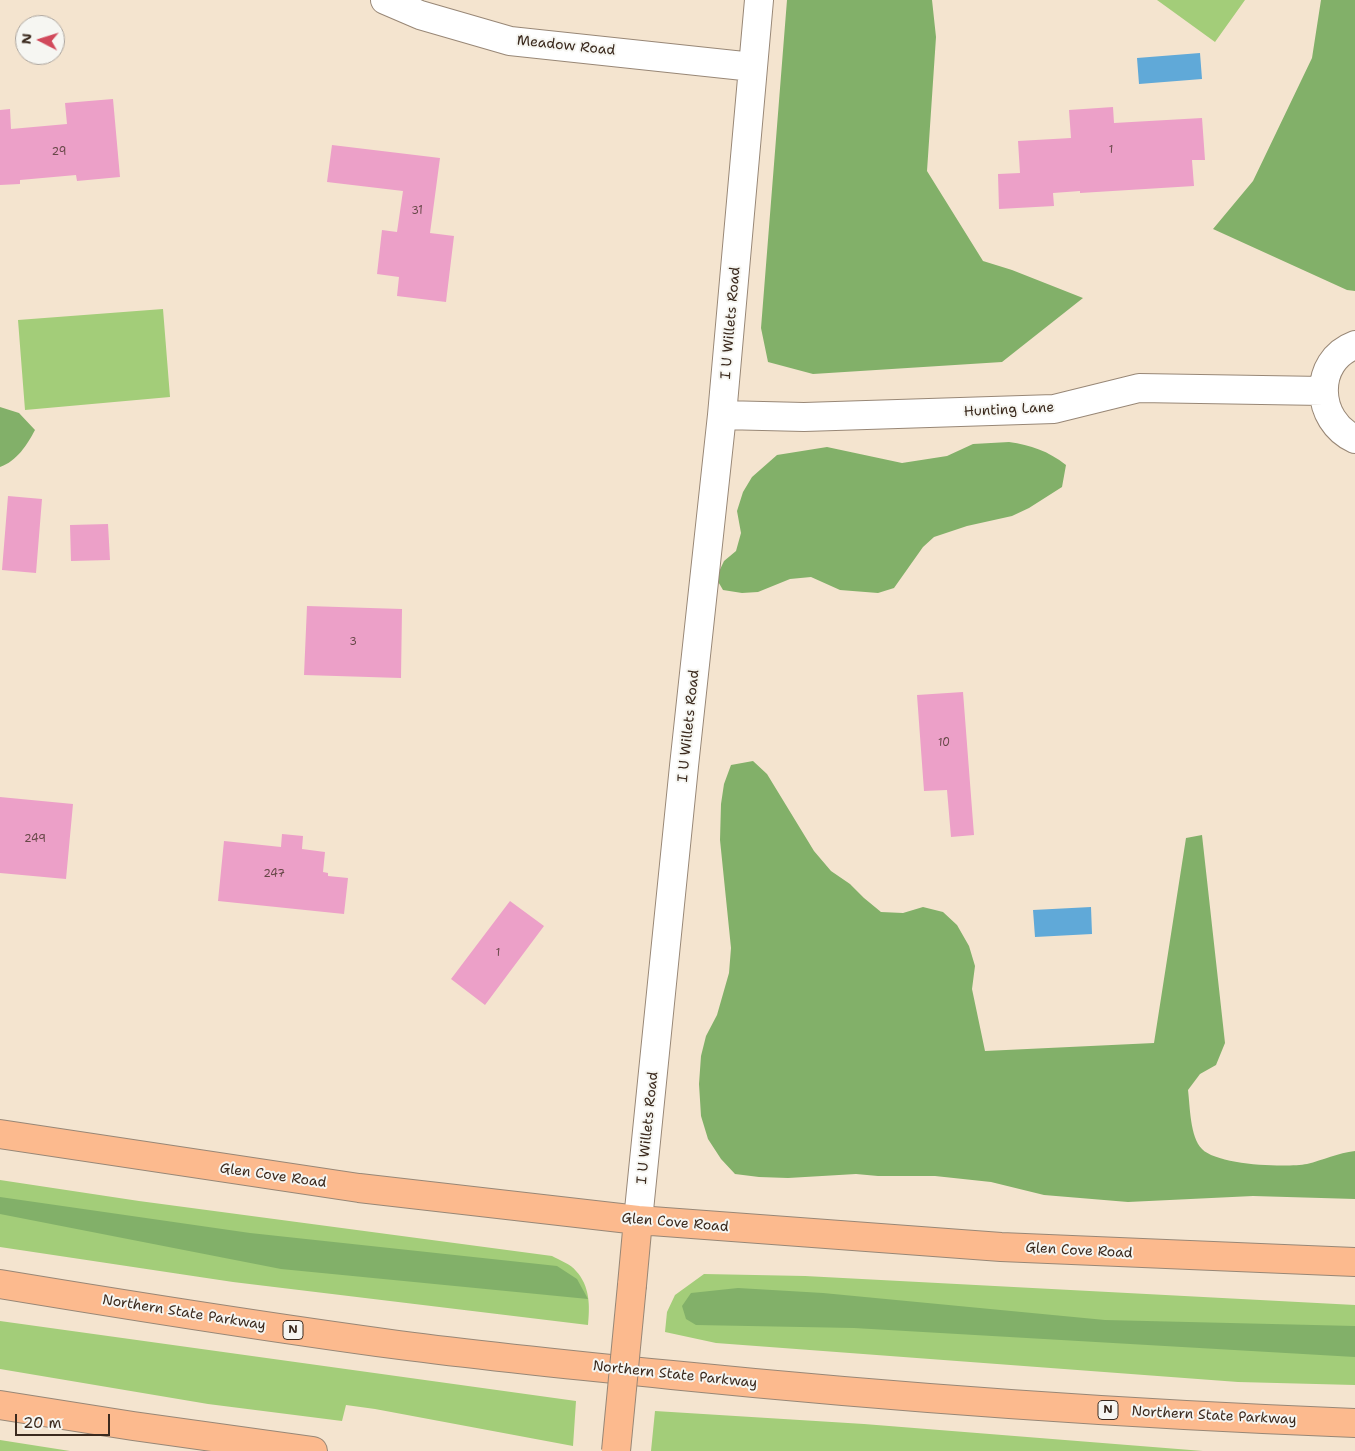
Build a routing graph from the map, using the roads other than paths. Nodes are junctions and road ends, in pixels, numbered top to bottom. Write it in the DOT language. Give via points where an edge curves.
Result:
graph roads {
  1 [pos="385,0"];
  2 [pos="759,0"];
  3 [pos="754,67"];
  4 [pos="1355,345"];
  5 [pos="1323,391"];
  6 [pos="722,415"];
  7 [pos="1355,439"];
  8 [pos="0,1134"];
  9 [pos="638,1220"];
  10 [pos="1355,1262"];
  11 [pos="0,1284"];
  12 [pos="0,1405"];
  13 [pos="1355,1423"];
  14 [pos="313,1451"];
  15 [pos="616,1451"];
  1 -- 3 [label="street, Meadow Road" via="420,15 510,41"];
  2 -- 3 [label="street, I U Willets Road"];
  3 -- 6 [label="street, I U Willets Road"];
  4 -- 5 [label="street" via="1335,359 1326,374"];
  5 -- 6 [label="street, Hunting Lane" via="1139,388 1054,409 804,417"];
  5 -- 7 [label="street" via="1331,420"];
  6 -- 9 [label="street, I U Willets Road"];
  8 -- 9 [label="main road, Glen Cove Road" via="359,1188"];
  9 -- 10 [label="main road, Glen Cove Road" via="1001,1247"];
  9 -- 15 [label="main road, I U Willets Road, bridge"];
  11 -- 13 [label="main road, Northern State Parkway / N" via="402,1345 587,1366 941,1399"];
  12 -- 14 [label="main road"];
}
